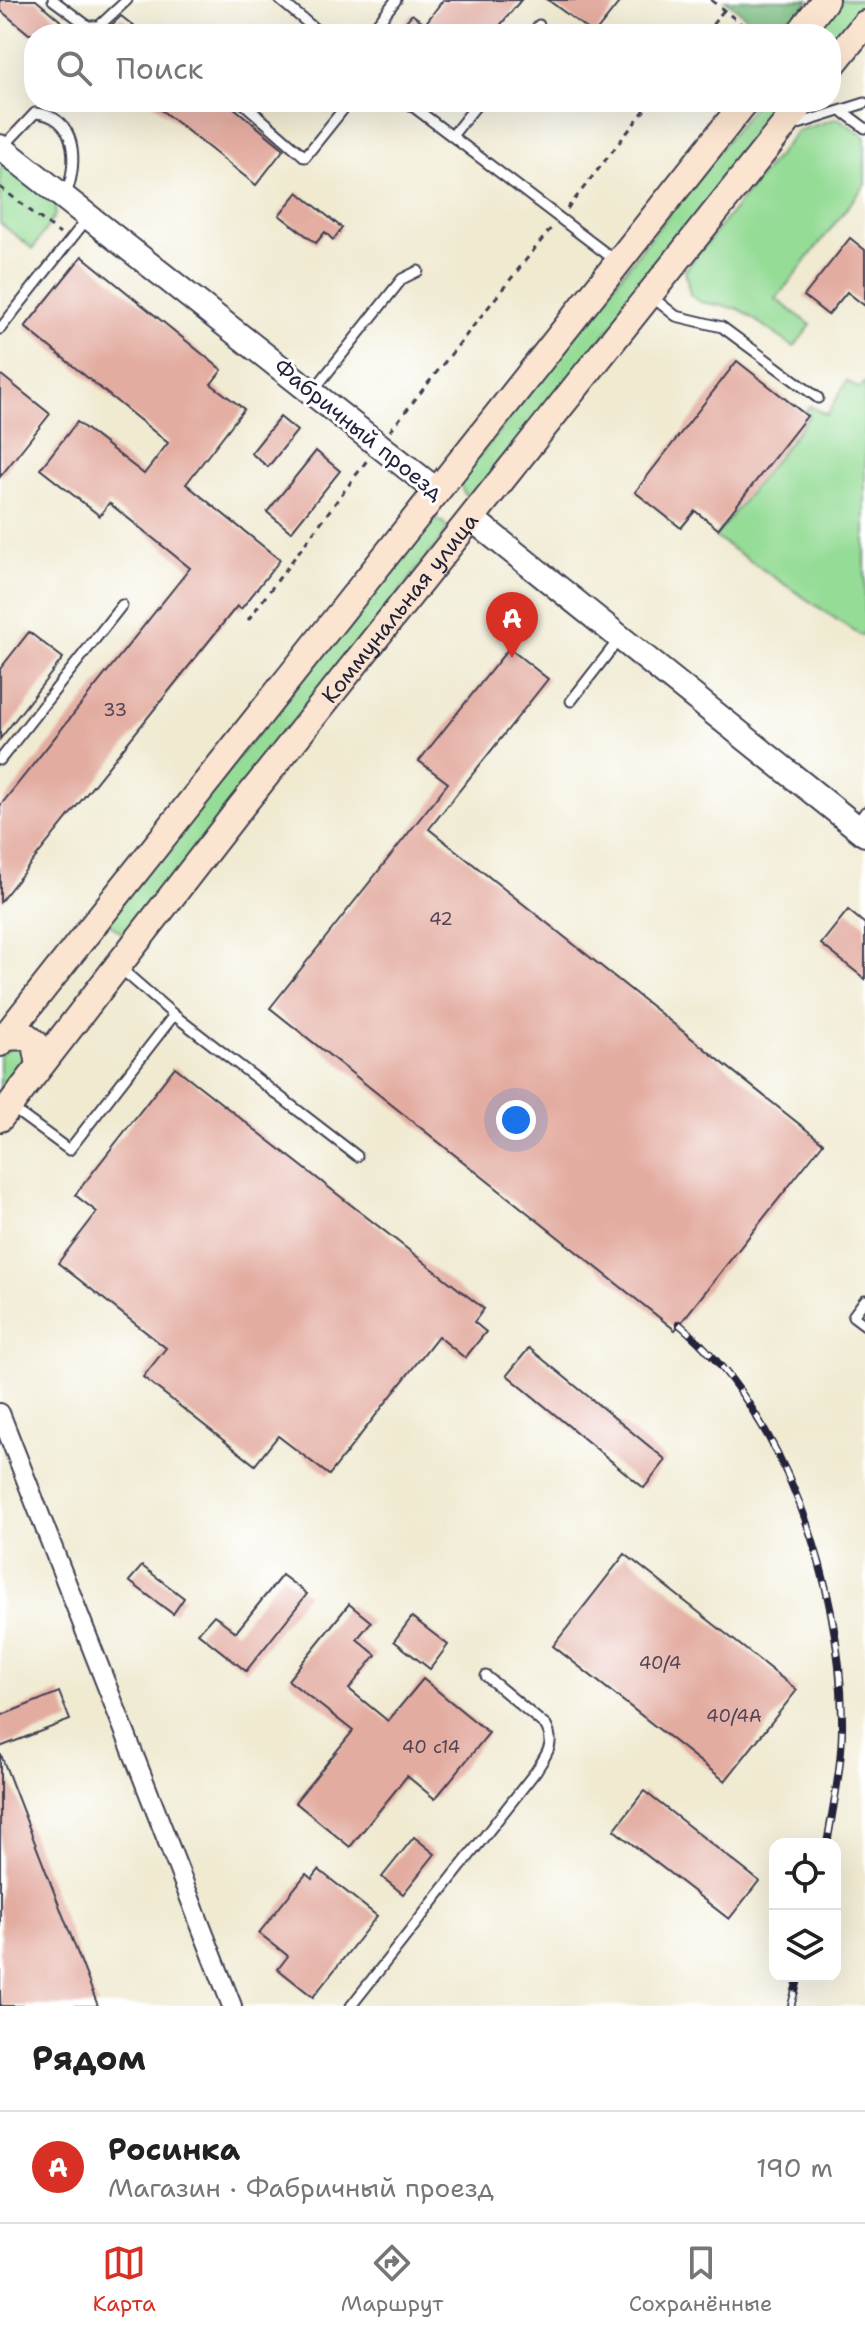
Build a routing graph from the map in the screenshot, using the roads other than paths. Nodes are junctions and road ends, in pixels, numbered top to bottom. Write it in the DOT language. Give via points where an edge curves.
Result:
graph roads {
  1 [pos="53,0"];
  2 [pos="127,0"];
  3 [pos="280,0"];
  4 [pos="396,0"];
  5 [pos="825,0"];
  6 [pos="85,24"];
  7 [pos="101,24"];
  8 [pos="309,24"];
  9 [pos="377,24"];
  10 [pos="807,24"];
  11 [pos="865,24"];
  12 [pos="841,54"];
  13 [pos="865,103"];
  14 [pos="842,111"];
  15 [pos="253,112"];
  16 [pos="341,112"];
  17 [pos="420,112"];
  18 [pos="471,112"];
  19 [pos="737,112"];
  20 [pos="795,112"];
  21 [pos="839,112"];
  22 [pos="865,128"];
  23 [pos="781,129"];
  24 [pos="452,136"];
  25 [pos="1,149"];
  26 [pos="65,197"];
  27 [pos="89,217"];
  28 [pos="618,263"];
  29 [pos="418,271"];
  30 [pos="650,295"];
  31 [pos="0,329"];
  32 [pos="313,392"];
  33 [pos="818,398"];
  34 [pos="437,491"];
  35 [pos="471,518"];
  36 [pos="122,605"];
  37 [pos="620,637"];
  38 [pos="571,701"];
  39 [pos="0,760"];
  40 [pos="862,824"];
  41 [pos="117,965"];
  42 [pos="39,992"];
  43 [pos="174,1015"];
  44 [pos="72,1022"];
  45 [pos="2,1040"];
  46 [pos="40,1065"];
  47 [pos="5,1112"];
  48 [pos="357,1156"];
  49 [pos="865,1300"];
  50 [pos="865,1325"];
  51 [pos="0,1413"];
  52 [pos="486,1676"];
  53 [pos="232,2006"];
  54 [pos="351,2006"];
  1 -- 6 [label="lane"];
  2 -- 7 [label="lane"];
  3 -- 8 [label="lane"];
  4 -- 9 [label="lane"];
  5 -- 10 [label="main road"];
  11 -- 12 [label="main road"];
  13 -- 14 [label="lane"];
  14 -- 22 [label="lane"];
  15 -- 16 [label="lane" via="305,157"];
  17 -- 24 [label="lane"];
  18 -- 24 [label="lane"];
  19 -- 28 [label="main road, Коммунальная улица"];
  20 -- 23 [label="main road, Коммунальная улица"];
  21 -- 23 [label="lane"];
  23 -- 30 [label="main road, Коммунальная улица"];
  24 -- 28 [label="lane"];
  25 -- 26 [label="street, Фабричный проезд"];
  25 -- 26 [label="lane" via="35,113 54,119 72,140 75,155"];
  26 -- 27 [label="street, Фабричный проезд"];
  27 -- 31 [label="lane"];
  27 -- 32 [label="street, Фабричный проезд"];
  28 -- 34 [label="main road, Коммунальная улица"];
  29 -- 32 [label="lane" via="402,279"];
  30 -- 33 [label="lane" via="676,316 722,327"];
  30 -- 35 [label="main road, Коммунальная улица"];
  32 -- 34 [label="street, Фабричный проезд"];
  34 -- 35 [label="main road, Фабричный проезд"];
  34 -- 42 [label="main road, Коммунальная улица"];
  35 -- 37 [label="street, Фабричный проезд"];
  35 -- 41 [label="main road, Коммунальная улица"];
  36 -- 39 [label="lane"];
  37 -- 38 [label="lane"];
  37 -- 40 [label="street, Фабричный проезд"];
  41 -- 43 [label="lane"];
  41 -- 44 [label="main road, Коммунальная улица"];
  42 -- 44 [label="main road" via="38,1008 47,1022"];
  42 -- 45 [label="main road, Коммунальная улица"];
  43 -- 47 [label="lane" via="69,1150"];
  43 -- 48 [label="lane"];
  44 -- 46 [label="main road, Коммунальная улица"];
  45 -- 46 [label="main road" via="17,1034 36,1044"];
  46 -- 47 [label="main road, Коммунальная улица"];
  49 -- 50 [label="lane" via="853,1316"];
  51 -- 53 [label="street"];
  52 -- 54 [label="lane" via="546,1726 551,1746"];
}
